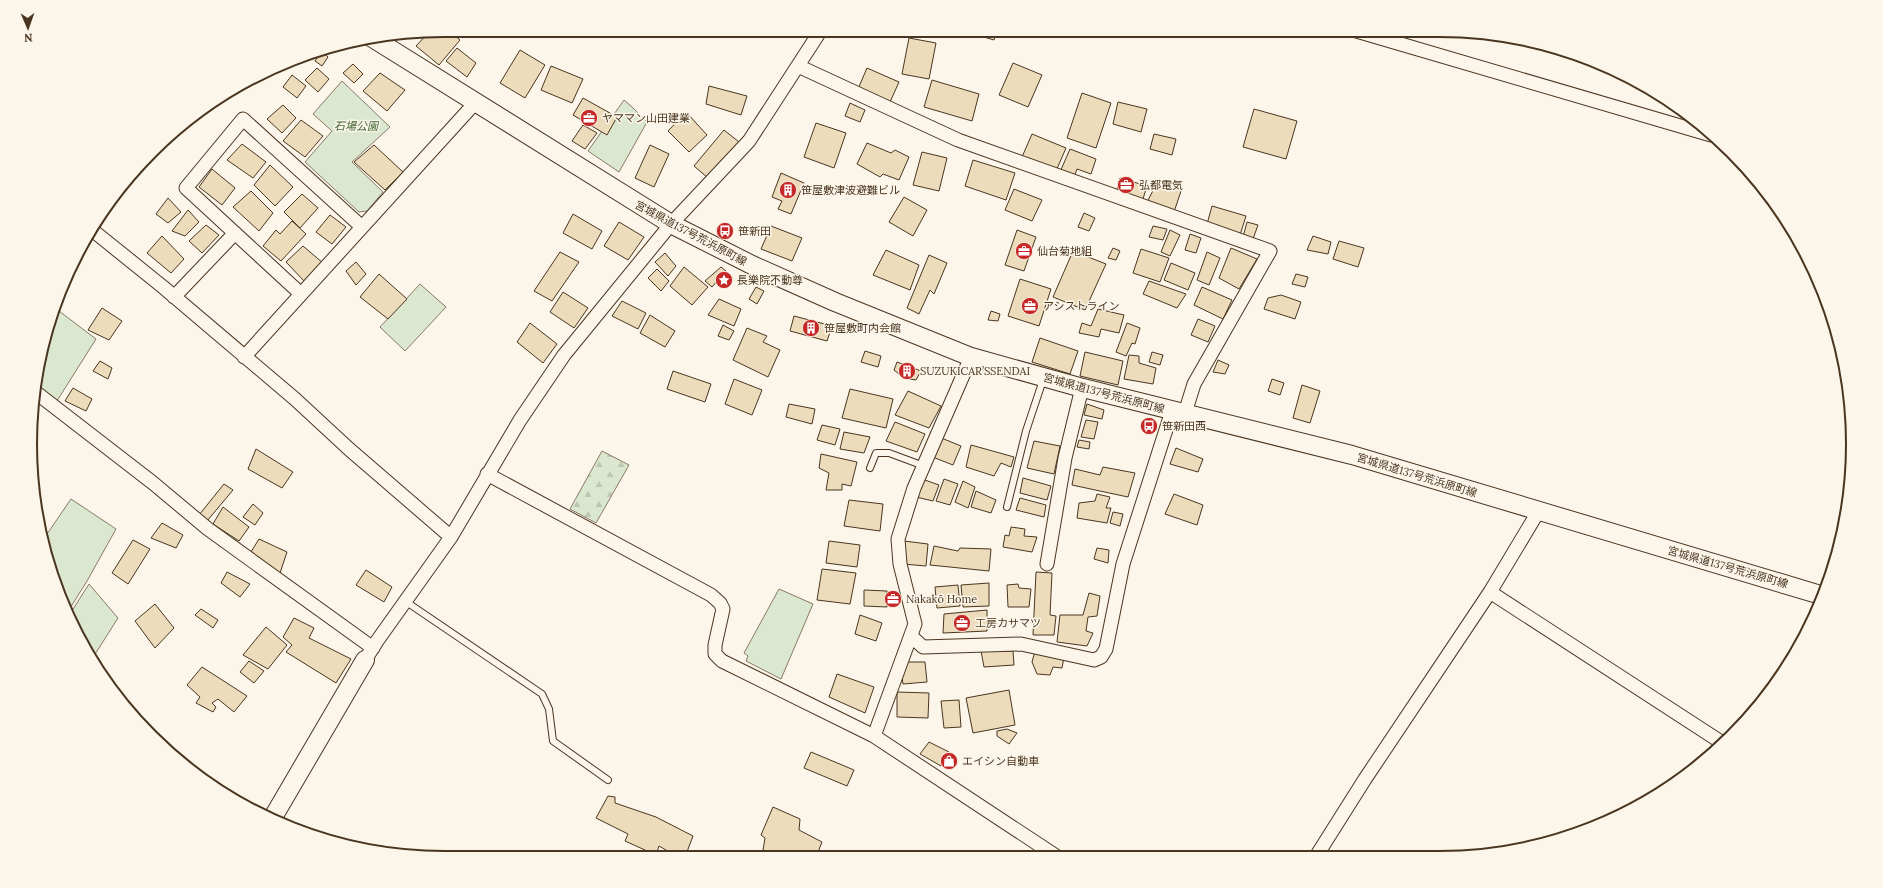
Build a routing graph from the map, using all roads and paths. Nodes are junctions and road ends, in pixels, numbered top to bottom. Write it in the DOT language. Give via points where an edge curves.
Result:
graph roads {
  1 [pos="817,37"];
  2 [pos="1377,37"];
  3 [pos="379,42"];
  4 [pos="798,66"];
  5 [pos="475,103"];
  6 [pos="1700,132"];
  7 [pos="671,224"];
  8 [pos="362,227"];
  9 [pos="96,233"];
  10 [pos="235,233"];
  11 [pos="301,294"];
  12 [pos="174,297"];
  13 [pos="244,357"];
  14 [pos="971,357"];
  15 [pos="1041,386"];
  16 [pos="40,395"];
  17 [pos="1080,396"];
  18 [pos="1178,412"];
  19 [pos="924,466"];
  20 [pos="870,468"];
  21 [pos="487,474"];
  22 [pos="1007,507"];
  23 [pos="1538,512"];
  24 [pos="451,537"];
  25 [pos="1047,564"];
  26 [pos="1490,592"];
  27 [pos="1817,594"];
  28 [pos="405,601"];
  29 [pos="912,637"];
  30 [pos="369,654"];
  31 [pos="874,736"];
  32 [pos="1718,740"];
  33 [pos="608,780"];
  34 [pos="275,814"];
  35 [pos="1048,851"];
  36 [pos="1320,851"];
  1 -- 4 [label="street"];
  2 -- 6 [label="street"];
  3 -- 5 [label="main road, 宮城県道137号荒浜原町線"];
  4 -- 7 [label="street" via="749,141"];
  4 -- 18 [label="street" via="958,140 1270,251"];
  5 -- 7 [label="main road, 宮城県道137号荒浜原町線"];
  5 -- 8 [label="street"];
  7 -- 14 [label="main road, 宮城県道137号荒浜原町線" via="752,265 835,302"];
  7 -- 21 [label="street" via="564,355"];
  8 -- 10 [label="street" via="243,119 186,188"];
  8 -- 11 [label="street"];
  9 -- 12 [label="street"];
  10 -- 11 [label="street"];
  10 -- 12 [label="street"];
  11 -- 13 [label="street"];
  12 -- 13 [label="street"];
  13 -- 24 [label="street"];
  14 -- 18 [label="main road, 宮城県道137号荒浜原町線"];
  14 -- 19 [label="street"];
  15 -- 22 [label="lane" via="1026,431"];
  16 -- 30 [label="street"];
  17 -- 25 [label="street"];
  18 -- 23 [label="main road, 宮城県道137号荒浜原町線" via="1352,455"];
  18 -- 29 [label="street" via="1129,544 1106,649 1101,657 1094,660 1021,644 923,647"];
  19 -- 20 [label="lane" via="889,453 876,452"];
  19 -- 29 [label="street" via="914,488 898,539 900,564 915,624"];
  21 -- 24 [label="street"];
  21 -- 31 [label="street" via="711,595 723,609 715,645 715,654 722,661"];
  23 -- 26 [label="street"];
  23 -- 27 [label="main road, 宮城県道137号荒浜原町線"];
  24 -- 28 [label="street"];
  26 -- 32 [label="street"];
  26 -- 36 [label="street"];
  28 -- 30 [label="street"];
  28 -- 33 [label="lane" via="542,694 549,709 553,741"];
  29 -- 31 [label="street"];
  30 -- 34 [label="main road"];
  31 -- 35 [label="street"];
}
